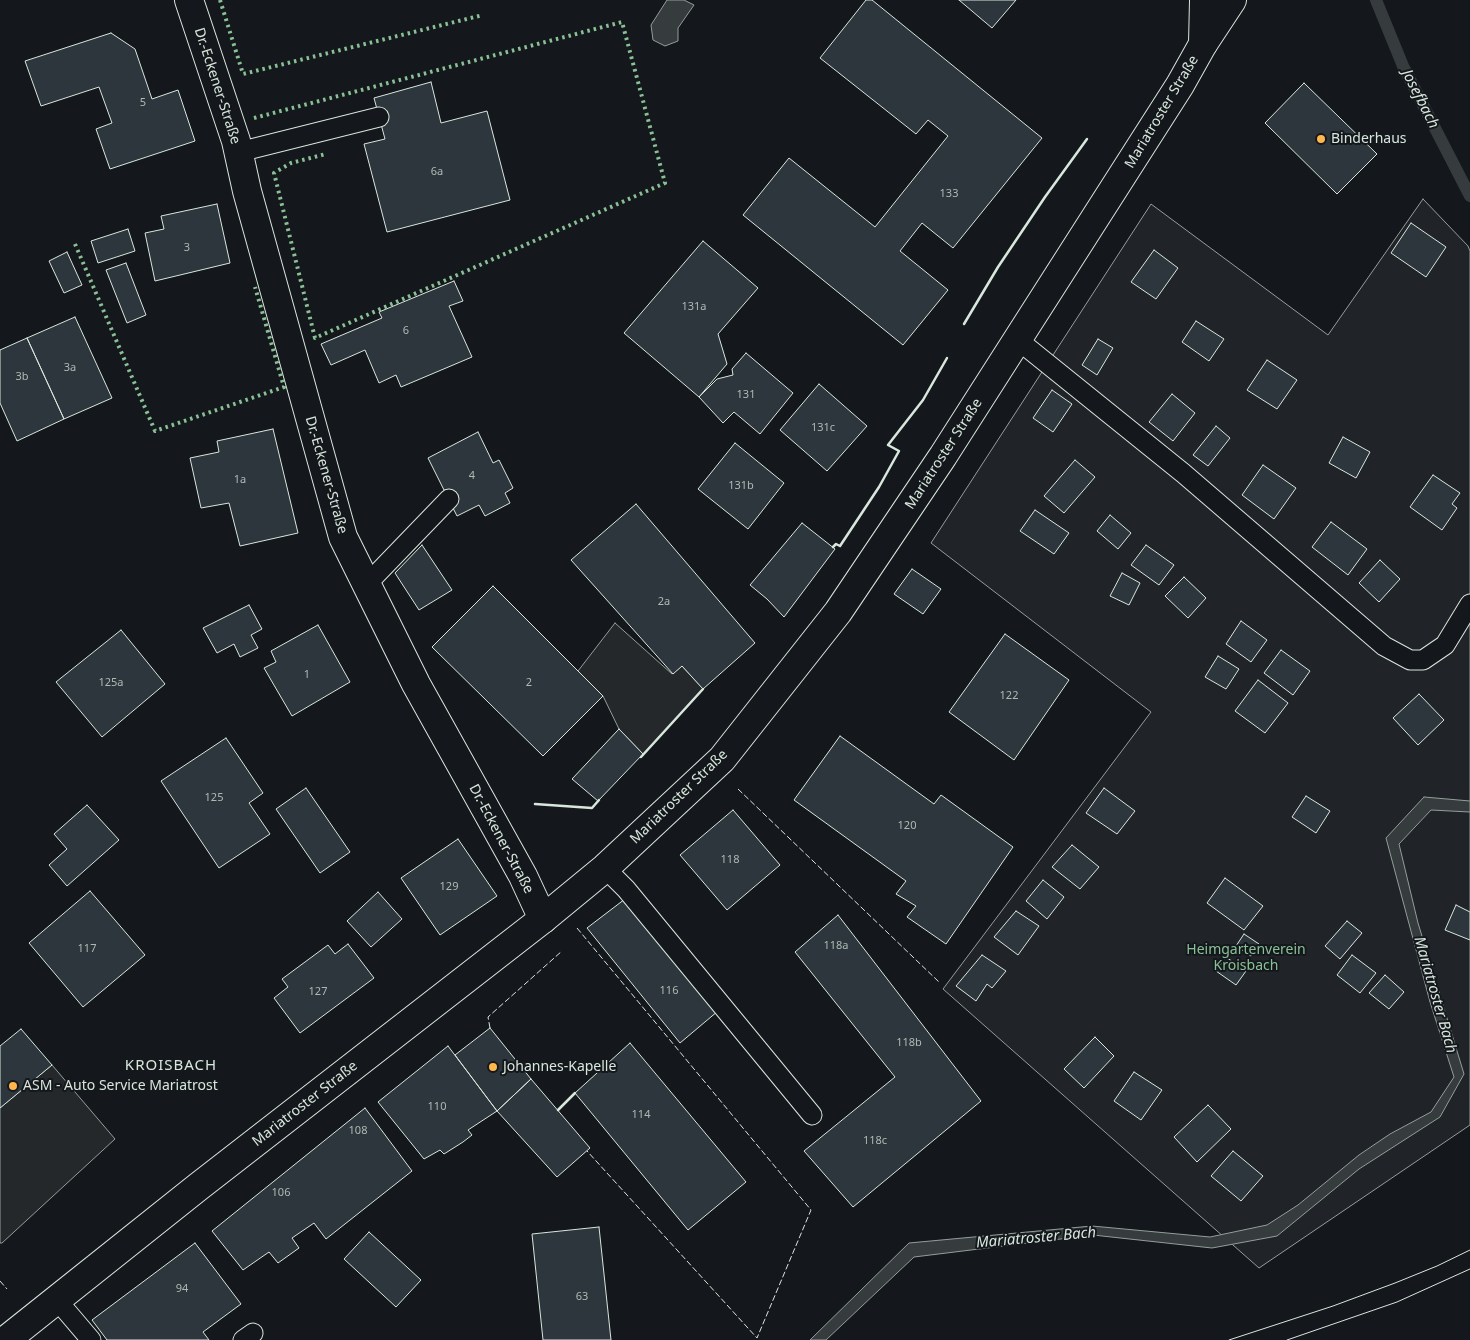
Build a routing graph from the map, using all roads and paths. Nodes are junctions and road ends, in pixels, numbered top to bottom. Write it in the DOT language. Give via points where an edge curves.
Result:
graph roads {
  1 [pos="189,0"];
  2 [pos="1204,0"];
  3 [pos="1232,0"];
  4 [pos="1203,44"];
  5 [pos="379,117"];
  6 [pos="239,152"];
  7 [pos="1018,340"];
  8 [pos="449,500"];
  9 [pos="366,584"];
  10 [pos="1470,604"];
  11 [pos="605,868"];
  12 [pos="542,919"];
  13 [pos="812,1115"];
  14 [pos="57,1300"];
  15 [pos="6,1340"];
  16 [pos="90,1340"];
  1 -- 6 [label="main road, Dr.-Eckener-Straße"];
  2 -- 4 [label="main road"];
  3 -- 4 [label="main road, Mariatroster Straße"];
  4 -- 7 [label="main road, Mariatroster Straße"];
  5 -- 6 [label="lane"];
  6 -- 9 [label="main road, Dr.-Eckener-Straße" via="343,537"];
  7 -- 10 [label="lane" via="1183,473 1384,646 1410,660 1423,660 1445,645"];
  7 -- 11 [label="main road, Mariatroster Straße" via="838,612 774,694 722,759"];
  8 -- 9 [label="lane"];
  9 -- 12 [label="main road, Dr.-Eckener-Straße" via="416,684 523,876"];
  11 -- 12 [label="main road, Mariatroster Straße"];
  11 -- 13 [label="lane"];
  12 -- 14 [label="main road, Mariatroster Straße"];
  14 -- 15 [label="main road, Mariatroster Straße"];
  14 -- 16 [label="lane"];
}
